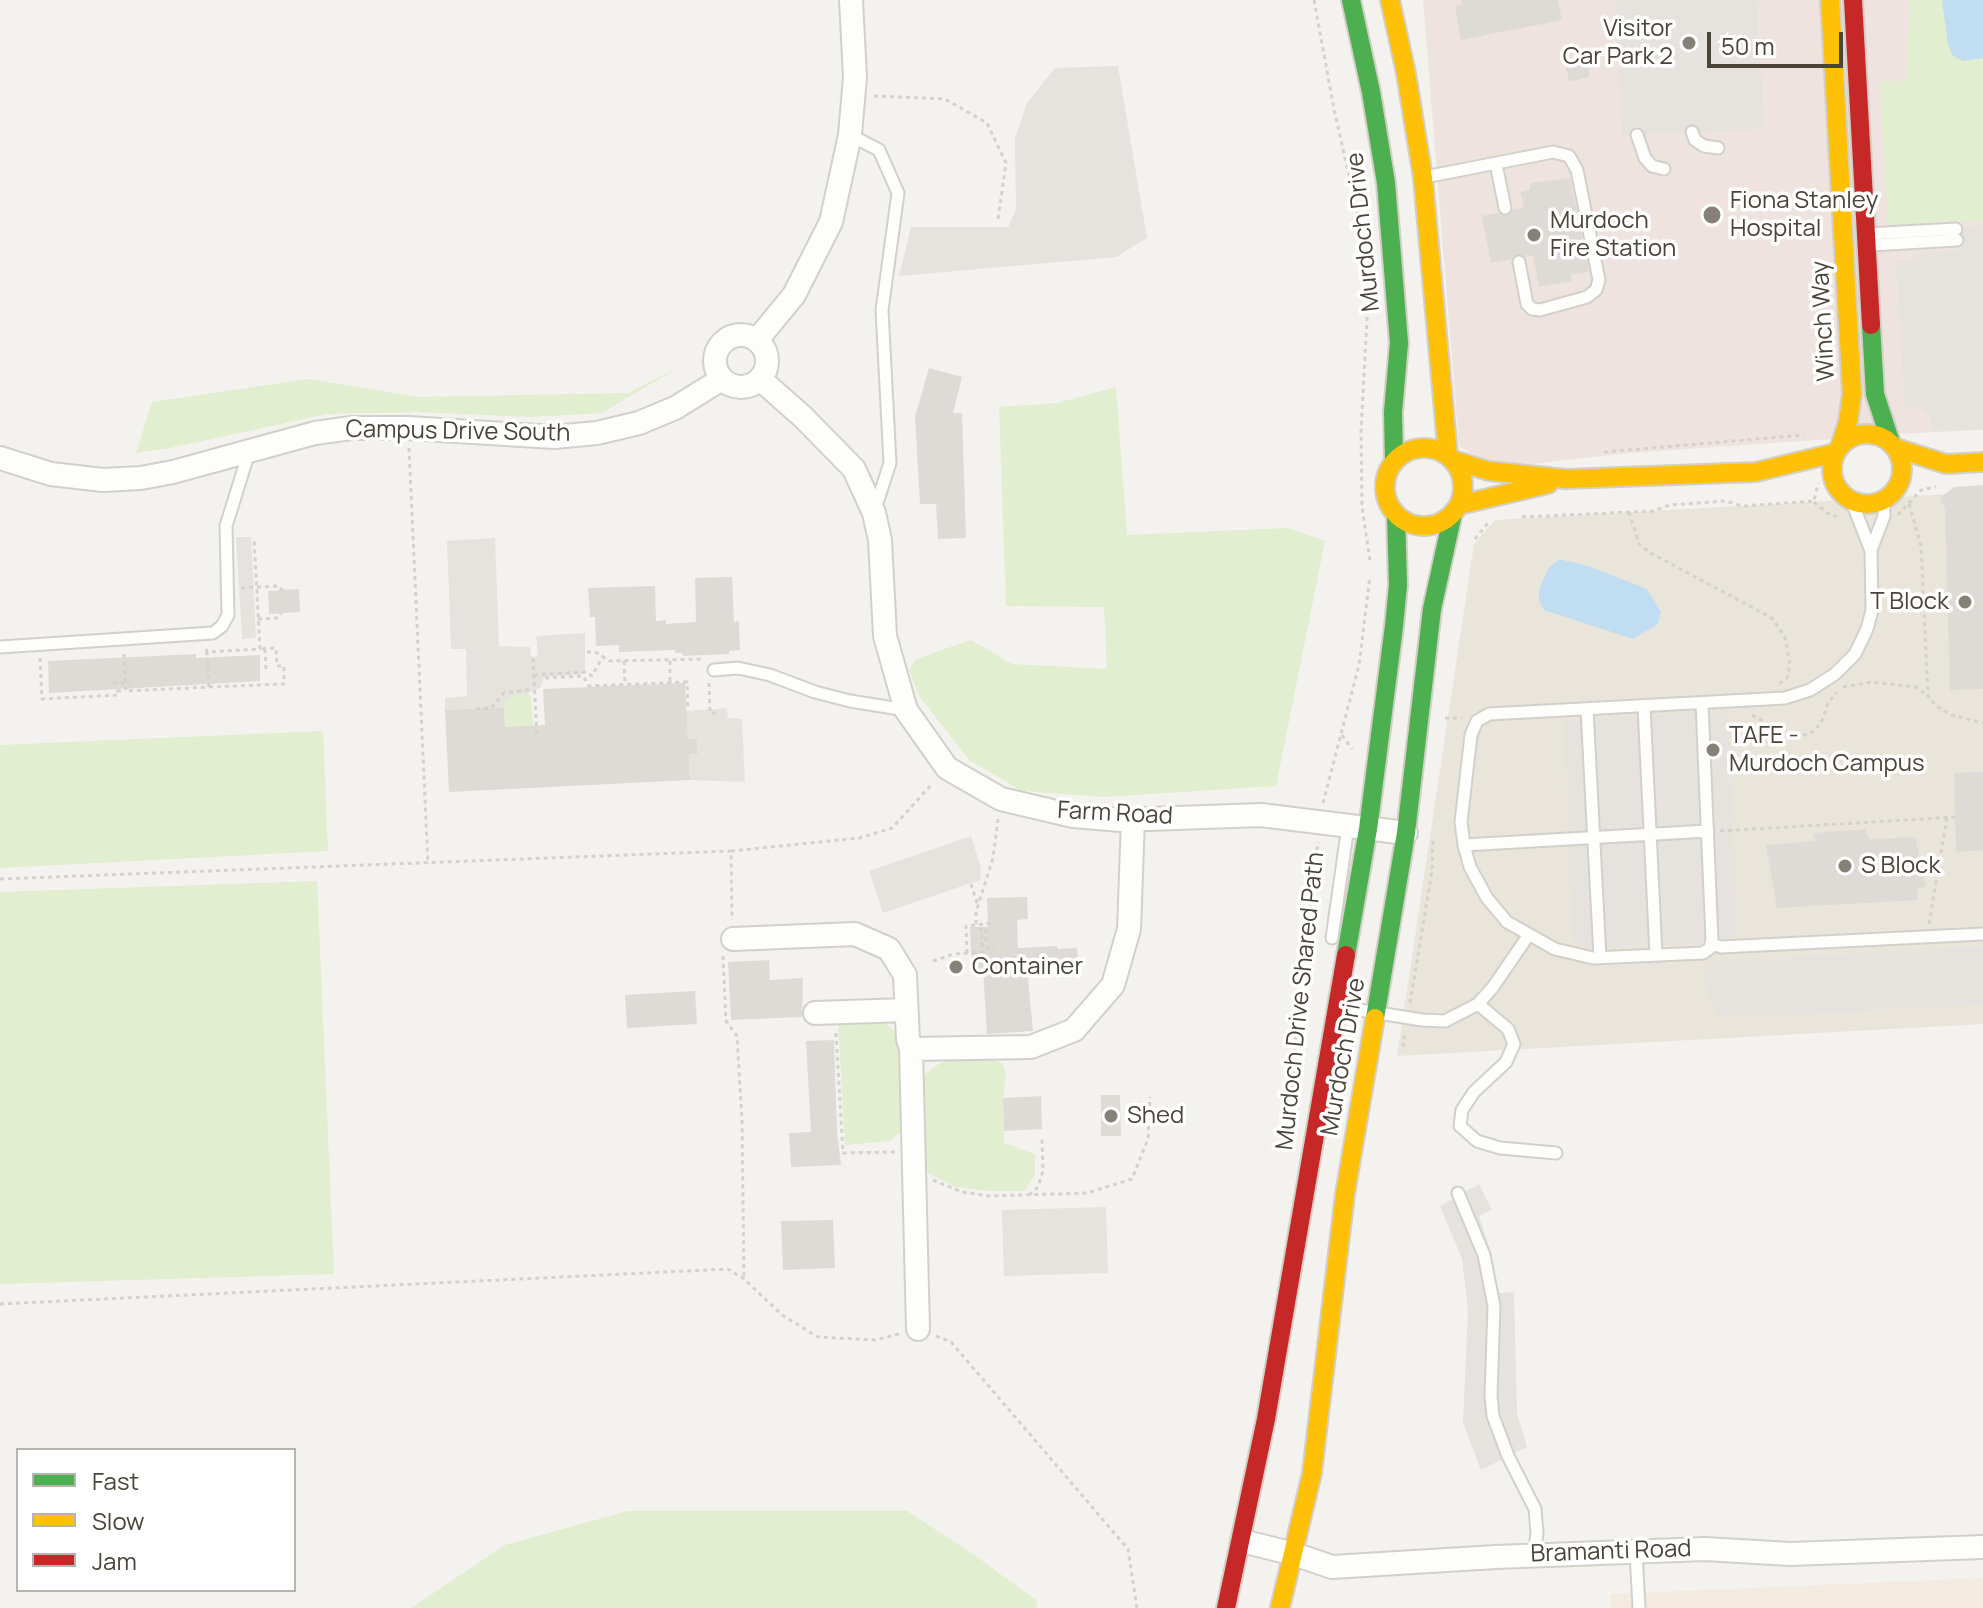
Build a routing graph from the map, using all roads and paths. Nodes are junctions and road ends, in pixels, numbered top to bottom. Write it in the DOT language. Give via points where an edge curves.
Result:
graph roads {
  1 [pos="851,0"];
  2 [pos="1314,0"];
  3 [pos="1351,0"];
  4 [pos="1390,0"];
  5 [pos="1830,0"];
  6 [pos="1853,0"];
  7 [pos="854,95"];
  8 [pos="1860,110"];
  9 [pos="1692,132"];
  10 [pos="850,135"];
  11 [pos="1637,135"];
  12 [pos="1840,146"];
  13 [pos="1718,148"];
  14 [pos="1496,164"];
  15 [pos="1863,165"];
  16 [pos="1664,169"];
  17 [pos="1405,180"];
  18 [pos="1505,208"];
  19 [pos="998,219"];
  20 [pos="1363,238"];
  21 [pos="1869,240"];
  22 [pos="1519,262"];
  23 [pos="1368,298"];
  24 [pos="757,340"];
  25 [pos="722,379"];
  26 [pos="760,379"];
  27 [pos="408,428"];
  28 [pos="1803,435"];
  29 [pos="1893,446"];
  30 [pos="1837,450"];
  31 [pos="249,451"];
  32 [pos="1601,452"];
  33 [pos="0,458"];
  34 [pos="1450,458"];
  35 [pos="1394,461"];
  36 [pos="1983,462"];
  37 [pos="1946,464"];
  38 [pos="1756,472"];
  39 [pos="1566,479"];
  40 [pos="1813,488"];
  41 [pos="1921,490"];
  42 [pos="1895,499"];
  43 [pos="1847,505"];
  44 [pos="1456,509"];
  45 [pos="1629,512"];
  46 [pos="874,513"];
  47 [pos="1396,515"];
  48 [pos="1898,515"];
  49 [pos="1491,519"];
  50 [pos="1474,540"];
  51 [pos="1871,551"];
  52 [pos="227,588"];
  53 [pos="283,591"];
  54 [pos="281,613"];
  55 [pos="258,619"];
  56 [pos="0,647"];
  57 [pos="587,652"];
  58 [pos="603,656"];
  59 [pos="40,658"];
  60 [pos="533,658"];
  61 [pos="707,658"];
  62 [pos="624,661"];
  63 [pos="670,661"];
  64 [pos="266,669"];
  65 [pos="711,670"];
  66 [pos="534,675"];
  67 [pos="592,676"];
  68 [pos="545,678"];
  69 [pos="587,681"];
  70 [pos="670,682"];
  71 [pos="113,683"];
  72 [pos="131,683"];
  73 [pos="625,684"];
  74 [pos="1768,685"];
  75 [pos="209,687"];
  76 [pos="535,689"];
  77 [pos="126,691"];
  78 [pos="1928,696"];
  79 [pos="1743,700"];
  80 [pos="1702,703"];
  81 [pos="1644,706"];
  82 [pos="688,708"];
  83 [pos="476,709"];
  84 [pos="1587,709"];
  85 [pos="906,710"];
  86 [pos="716,713"];
  87 [pos="1443,718"];
  88 [pos="1477,721"];
  89 [pos="1983,723"];
  90 [pos="537,738"];
  91 [pos="947,768"];
  92 [pos="1001,799"];
  93 [pos="1947,817"];
  94 [pos="1956,817"];
  95 [pos="1133,819"];
  96 [pos="1320,823"];
  97 [pos="1358,827"];
  98 [pos="1708,831"];
  99 [pos="1406,833"];
  100 [pos="1650,834"];
  101 [pos="1594,837"];
  102 [pos="1464,845"];
  103 [pos="731,851"];
  104 [pos="428,864"];
  105 [pos="0,879"];
  106 [pos="971,884"];
  107 [pos="978,906"];
  108 [pos="994,923"];
  109 [pos="976,924"];
  110 [pos="986,924"];
  111 [pos="979,929"];
  112 [pos="1983,934"];
  113 [pos="1528,936"];
  114 [pos="1927,937"];
  115 [pos="733,939"];
  116 [pos="1711,944"];
  117 [pos="1331,945"];
  118 [pos="995,946"];
  119 [pos="967,953"];
  120 [pos="1656,955"];
  121 [pos="1600,958"];
  122 [pos="1329,960"];
  123 [pos="933,961"];
  124 [pos="1340,1000"];
  125 [pos="1478,1004"];
  126 [pos="906,1010"];
  127 [pos="825,1012"];
  128 [pos="1375,1013"];
  129 [pos="911,1049"];
  130 [pos="1150,1097"];
  131 [pos="1290,1120"];
  132 [pos="1042,1139"];
  133 [pos="1556,1153"];
  134 [pos="912,1162"];
  135 [pos="1458,1193"];
  136 [pos="1029,1195"];
  137 [pos="744,1279"];
  138 [pos="0,1304"];
  139 [pos="918,1329"];
  140 [pos="1242,1541"];
  141 [pos="1983,1547"];
  142 [pos="1636,1552"];
  143 [pos="1294,1554"];
  144 [pos="1534,1555"];
  145 [pos="1137,1608"];
  146 [pos="1226,1608"];
  147 [pos="1280,1608"];
  148 [pos="1639,1608"];
  1 -- 7 [label="street"];
  2 -- 20 [label="path"];
  3 -- 17 [label="main road, Murdoch Drive" via="1371,92"];
  4 -- 17 [label="main road, Murdoch Drive" via="1406,73"];
  5 -- 12 [label="main road, Winch Way"];
  6 -- 8 [label="main road, Winch Way"];
  7 -- 10 [label="street"];
  7 -- 19 [label="path" via="945,99 987,123 1006,163"];
  8 -- 12 [label="lane"];
  8 -- 15 [label="main road, Winch Way"];
  9 -- 13 [label="lane" via="1704,146"];
  10 -- 24 [label="street" via="831,222 794,295"];
  10 -- 46 [label="lane" via="879,150 898,193 882,310 890,463"];
  11 -- 16 [label="lane" via="1645,158"];
  12 -- 15 [label="lane"];
  12 -- 30 [label="main road, Winch Way" via="1852,394"];
  14 -- 17 [label="lane"];
  14 -- 18 [label="lane"];
  14 -- 22 [label="lane" via="1553,152 1569,156 1577,170 1599,280 1587,297 1532,309"];
  15 -- 21 [label="main road, Winch Way"];
  17 -- 34 [label="main road, Murdoch Drive"];
  17 -- 35 [label="main road, Murdoch Drive"];
  21 -- 21 [label="lane" via="1957,235 1919,248"];
  21 -- 29 [label="main road, Winch Way" via="1875,394"];
  23 -- 96 [label="path, Murdoch Drive Shared Path" via="1361,492 1371,569 1359,665"];
  24 -- 25 [label="street" via="740,335 723,341 714,358"];
  24 -- 26 [label="street" via="767,359"];
  25 -- 26 [label="street" via="744,387"];
  25 -- 27 [label="street, Campus Drive South" via="675,408 597,433 511,436"];
  26 -- 46 [label="street, Farm Road" via="854,469"];
  27 -- 31 [label="street, Campus Drive South" via="321,431"];
  27 -- 104 [label="path"];
  28 -- 32 [label="path"];
  29 -- 30 [label="main road" via="1861,434"];
  29 -- 37 [label="main road"];
  29 -- 42 [label="main road" via="1902,461"];
  30 -- 38 [label="main road"];
  30 -- 43 [label="main road" via="1832,477"];
  31 -- 33 [label="street, Campus Drive South" via="162,474 103,480 51,474"];
  31 -- 52 [label="lane" via="226,526"];
  34 -- 35 [label="main road" via="1426,448 1403,453"];
  34 -- 39 [label="main road" via="1489,471"];
  34 -- 44 [label="main road, Murdoch Drive" via="1463,480"];
  35 -- 47 [label="main road, Murdoch Drive" via="1385,494"];
  36 -- 37 [label="main road"];
  37 -- 42 [label="main road" via="1920,476"];
  38 -- 39 [label="main road"];
  38 -- 40 [label="main road"];
  39 -- 44 [label="main road"];
  40 -- 43 [label="main road"];
  40 -- 43 [label="path" via="1830,515"];
  41 -- 42 [label="path"];
  42 -- 43 [label="main road"];
  42 -- 48 [label="path"];
  42 -- 51 [label="lane"];
  42 -- 78 [label="path" via="1921,546"];
  43 -- 51 [label="lane"];
  44 -- 47 [label="main road" via="1431,526"];
  44 -- 99 [label="main road, Murdoch Drive" via="1432,609"];
  45 -- 74 [label="path" via="1639,544 1649,552 1772,618 1785,637 1790,664 1787,678"];
  46 -- 85 [label="street, Farm Road" via="885,636"];
  47 -- 97 [label="main road, Murdoch Drive" via="1398,585 1388,681"];
  49 -- 50 [label="path"];
  51 -- 79 [label="lane" via="1872,610 1855,654 1810,690 1785,698"];
  52 -- 53 [label="path" via="278,586"];
  52 -- 56 [label="lane" via="228,615 213,633"];
  54 -- 55 [label="path" via="278,618"];
  57 -- 58 [label="path"];
  58 -- 62 [label="path"];
  58 -- 67 [label="path"];
  59 -- 77 [label="path" via="42,699"];
  60 -- 66 [label="path"];
  61 -- 63 [label="path"];
  62 -- 63 [label="path"];
  62 -- 73 [label="path"];
  63 -- 70 [label="path"];
  64 -- 75 [label="path" via="262,649 276,648 284,684"];
  65 -- 85 [label="lane" via="738,668 850,701"];
  65 -- 86 [label="path" via="710,713"];
  66 -- 67 [label="path"];
  66 -- 76 [label="path"];
  67 -- 69 [label="path"];
  68 -- 69 [label="path" via="583,676"];
  69 -- 73 [label="path" via="589,686"];
  70 -- 73 [label="path"];
  70 -- 82 [label="path" via="687,682"];
  71 -- 72 [label="path"];
  76 -- 83 [label="path" via="504,693 491,708"];
  76 -- 90 [label="path"];
  78 -- 79 [label="path" via="1916,687 1871,682 1843,687 1815,730 1801,736 1745,713"];
  78 -- 89 [label="path" via="1952,715"];
  79 -- 80 [label="lane"];
  80 -- 81 [label="lane"];
  80 -- 98 [label="lane"];
  81 -- 84 [label="lane"];
  81 -- 100 [label="lane"];
  84 -- 88 [label="lane" via="1489,714"];
  84 -- 101 [label="lane"];
  85 -- 91 [label="street, Farm Road"];
  87 -- 88 [label="path"];
  88 -- 102 [label="lane" via="1461,822"];
  91 -- 92 [label="street, Farm Road"];
  91 -- 103 [label="path" via="892,828 859,838"];
  92 -- 95 [label="street, Farm Road" via="1073,816"];
  92 -- 107 [label="path" via="993,858"];
  93 -- 94 [label="path"];
  93 -- 98 [label="path"];
  93 -- 114 [label="path"];
  95 -- 96 [label="street, Farm Road" via="1261,815"];
  95 -- 129 [label="street" via="1129,929 1113,985 1074,1030 1031,1047"];
  96 -- 97 [label="street, Farm Road"];
  96 -- 131 [label="path, Murdoch Drive Shared Path" via="1299,981"];
  97 -- 99 [label="street, Farm Road"];
  97 -- 117 [label="lane"];
  97 -- 124 [label="main road, Murdoch Drive"];
  98 -- 100 [label="lane"];
  98 -- 116 [label="lane"];
  99 -- 128 [label="main road, Murdoch Drive"];
  100 -- 101 [label="lane"];
  100 -- 120 [label="lane"];
  101 -- 102 [label="lane"];
  101 -- 121 [label="lane"];
  102 -- 113 [label="lane" via="1487,898 1507,922"];
  103 -- 104 [label="path"];
  103 -- 115 [label="path"];
  104 -- 105 [label="path"];
  106 -- 107 [label="path"];
  107 -- 109 [label="path"];
  108 -- 110 [label="path"];
  109 -- 110 [label="path"];
  109 -- 119 [label="path" via="966,926"];
  110 -- 111 [label="path" via="982,943"];
  112 -- 114 [label="lane"];
  113 -- 121 [label="lane" via="1555,949"];
  113 -- 125 [label="lane"];
  114 -- 116 [label="lane"];
  115 -- 126 [label="street" via="855,934 889,949 905,975"];
  115 -- 137 [label="path" via="723,950 726,1021 737,1036"];
  116 -- 120 [label="lane" via="1703,953"];
  118 -- 119 [label="path"];
  119 -- 123 [label="path"];
  120 -- 121 [label="lane"];
  122 -- 124 [label="lane"];
  124 -- 128 [label="lane"];
  124 -- 140 [label="main road, Murdoch Drive"];
  125 -- 128 [label="lane" via="1445,1021"];
  125 -- 133 [label="lane" via="1508,1029 1514,1044 1506,1062 1462,1110 1460,1126 1477,1141 1500,1148"];
  126 -- 127 [label="street"];
  126 -- 129 [label="street"];
  127 -- 134 [label="path" via="843,1153 896,1152"];
  128 -- 143 [label="main road, Murdoch Drive" via="1345,1194 1314,1458"];
  129 -- 134 [label="street"];
  130 -- 136 [label="path" via="1148,1139 1132,1179 1087,1193"];
  132 -- 136 [label="path" via="1043,1171"];
  134 -- 136 [label="path" via="928,1178 962,1192"];
  134 -- 139 [label="street"];
  135 -- 144 [label="lane" via="1484,1255 1494,1306 1493,1416 1535,1509"];
  137 -- 138 [label="path" via="728,1269"];
  137 -- 139 [label="path" via="782,1315 818,1337 875,1340"];
  139 -- 145 [label="path" via="951,1342 1128,1549"];
  140 -- 143 [label="street, Bramanti Road"];
  140 -- 146 [label="main road, Murdoch Drive"];
  141 -- 142 [label="street, Bramanti Road" via="1790,1554"];
  142 -- 144 [label="street, Bramanti Road"];
  142 -- 148 [label="lane"];
  143 -- 144 [label="street, Bramanti Road" via="1332,1567"];
  143 -- 147 [label="main road, Murdoch Drive"];
}
